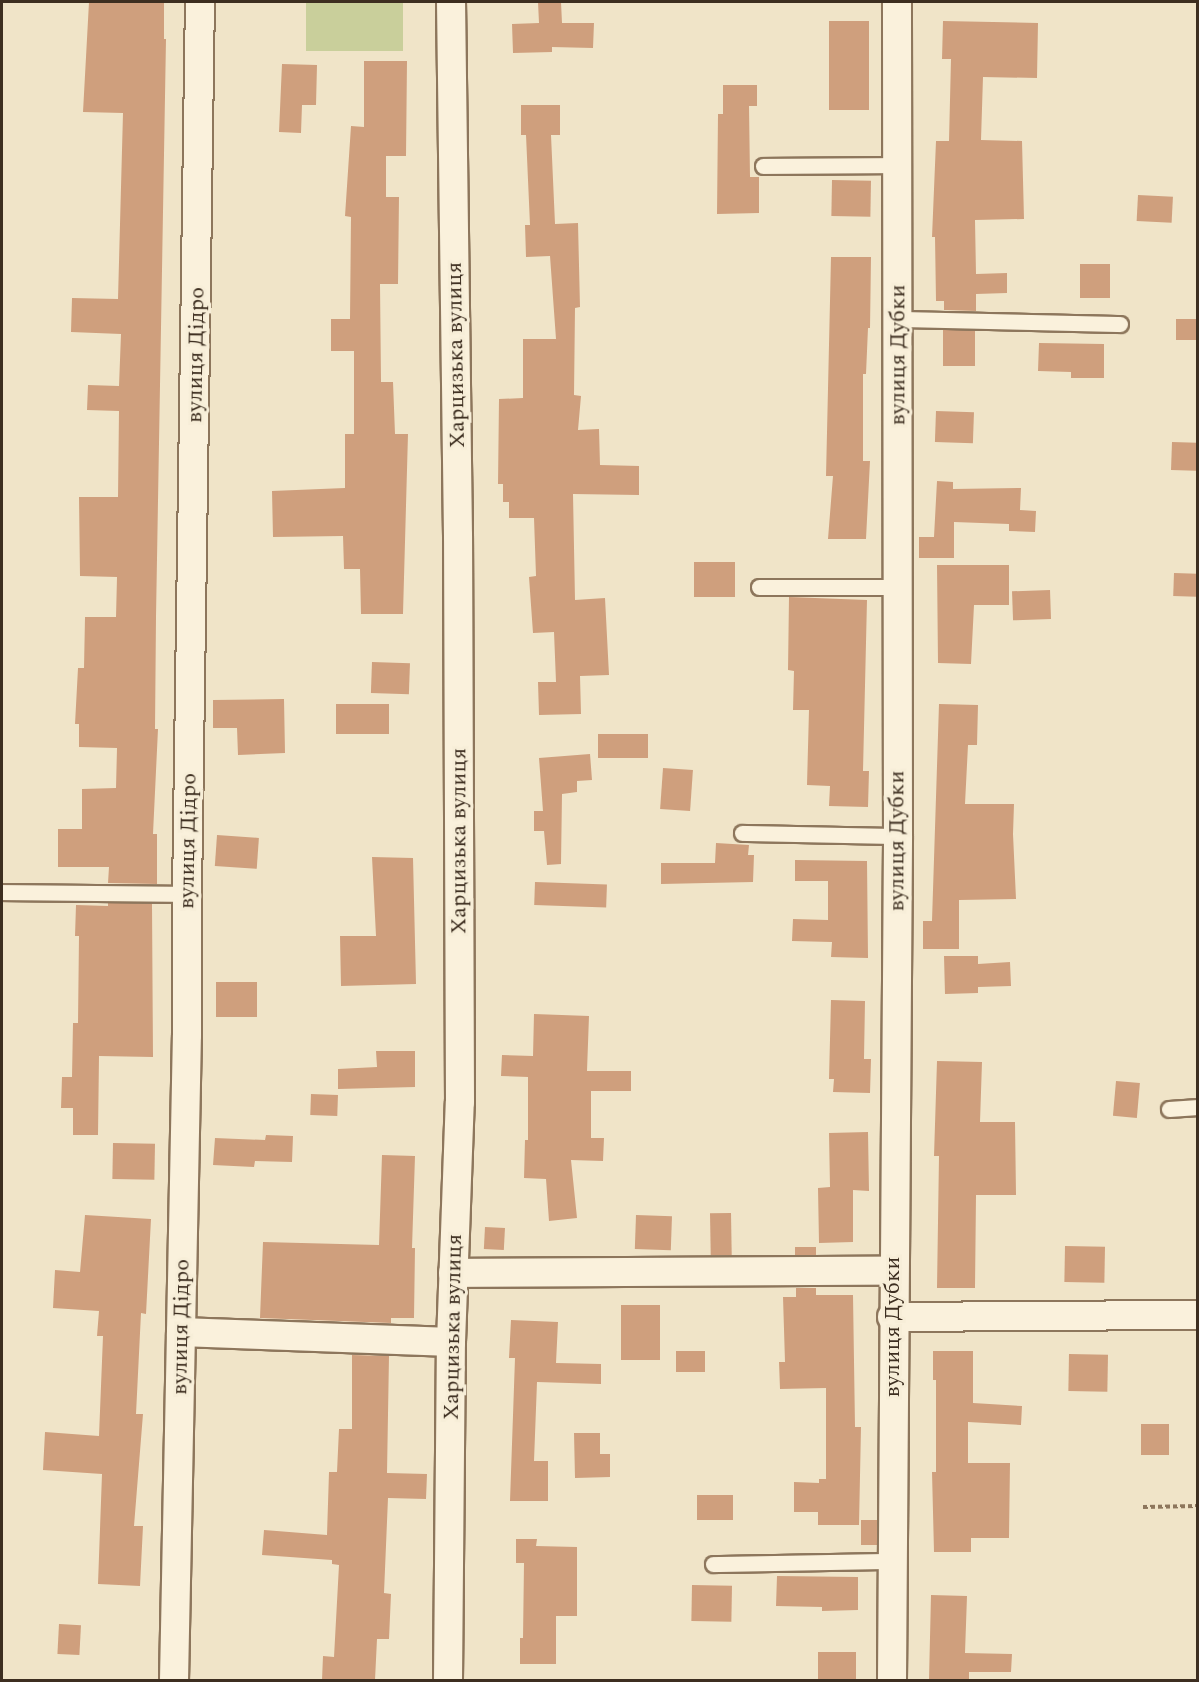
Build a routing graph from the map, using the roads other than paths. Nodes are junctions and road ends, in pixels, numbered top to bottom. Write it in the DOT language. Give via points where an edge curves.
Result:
graph roads {
  1 [pos="200,2"];
  2 [pos="451,2"];
  3 [pos="897,2"];
  4 [pos="898,165"];
  5 [pos="763,166"];
  6 [pos="899,319"];
  7 [pos="1120,324"];
  8 [pos="759,587"];
  9 [pos="898,587"];
  10 [pos="742,833"];
  11 [pos="898,836"];
  12 [pos="2,892"];
  13 [pos="187,894"];
  14 [pos="1197,1107"];
  15 [pos="1169,1109"];
  16 [pos="893,1271"];
  17 [pos="453,1273"];
  18 [pos="1197,1315"];
  19 [pos="892,1317"];
  20 [pos="181,1332"];
  21 [pos="451,1342"];
  22 [pos="891,1561"];
  23 [pos="713,1564"];
  24 [pos="174,1680"];
  25 [pos="448,1680"];
  26 [pos="892,1680"];
  1 -- 13 [label="street, вулиця Дідро"];
  2 -- 17 [label="street, Харцизька вулиця" via="460,1066"];
  3 -- 4 [label="street, вулиця Дубки"];
  4 -- 5 [label="lane"];
  4 -- 6 [label="street, вулиця Дубки"];
  6 -- 7 [label="lane"];
  6 -- 9 [label="street, вулиця Дубки"];
  8 -- 9 [label="lane"];
  9 -- 11 [label="street, вулиця Дубки"];
  10 -- 11 [label="lane"];
  11 -- 16 [label="street, вулиця Дубки"];
  12 -- 13 [label="lane"];
  13 -- 20 [label="street, вулиця Дідро"];
  14 -- 15 [label="lane"];
  16 -- 17 [label="street"];
  16 -- 19 [label="street, вулиця Дубки"];
  17 -- 21 [label="street, Харцизька вулиця"];
  18 -- 19 [label="street"];
  19 -- 22 [label="street, вулиця Дубки"];
  20 -- 21 [label="street"];
  20 -- 24 [label="street, вулиця Дідро"];
  21 -- 25 [label="street, Харцизька вулиця"];
  22 -- 23 [label="lane"];
  22 -- 26 [label="street, вулиця Дубки"];
}
